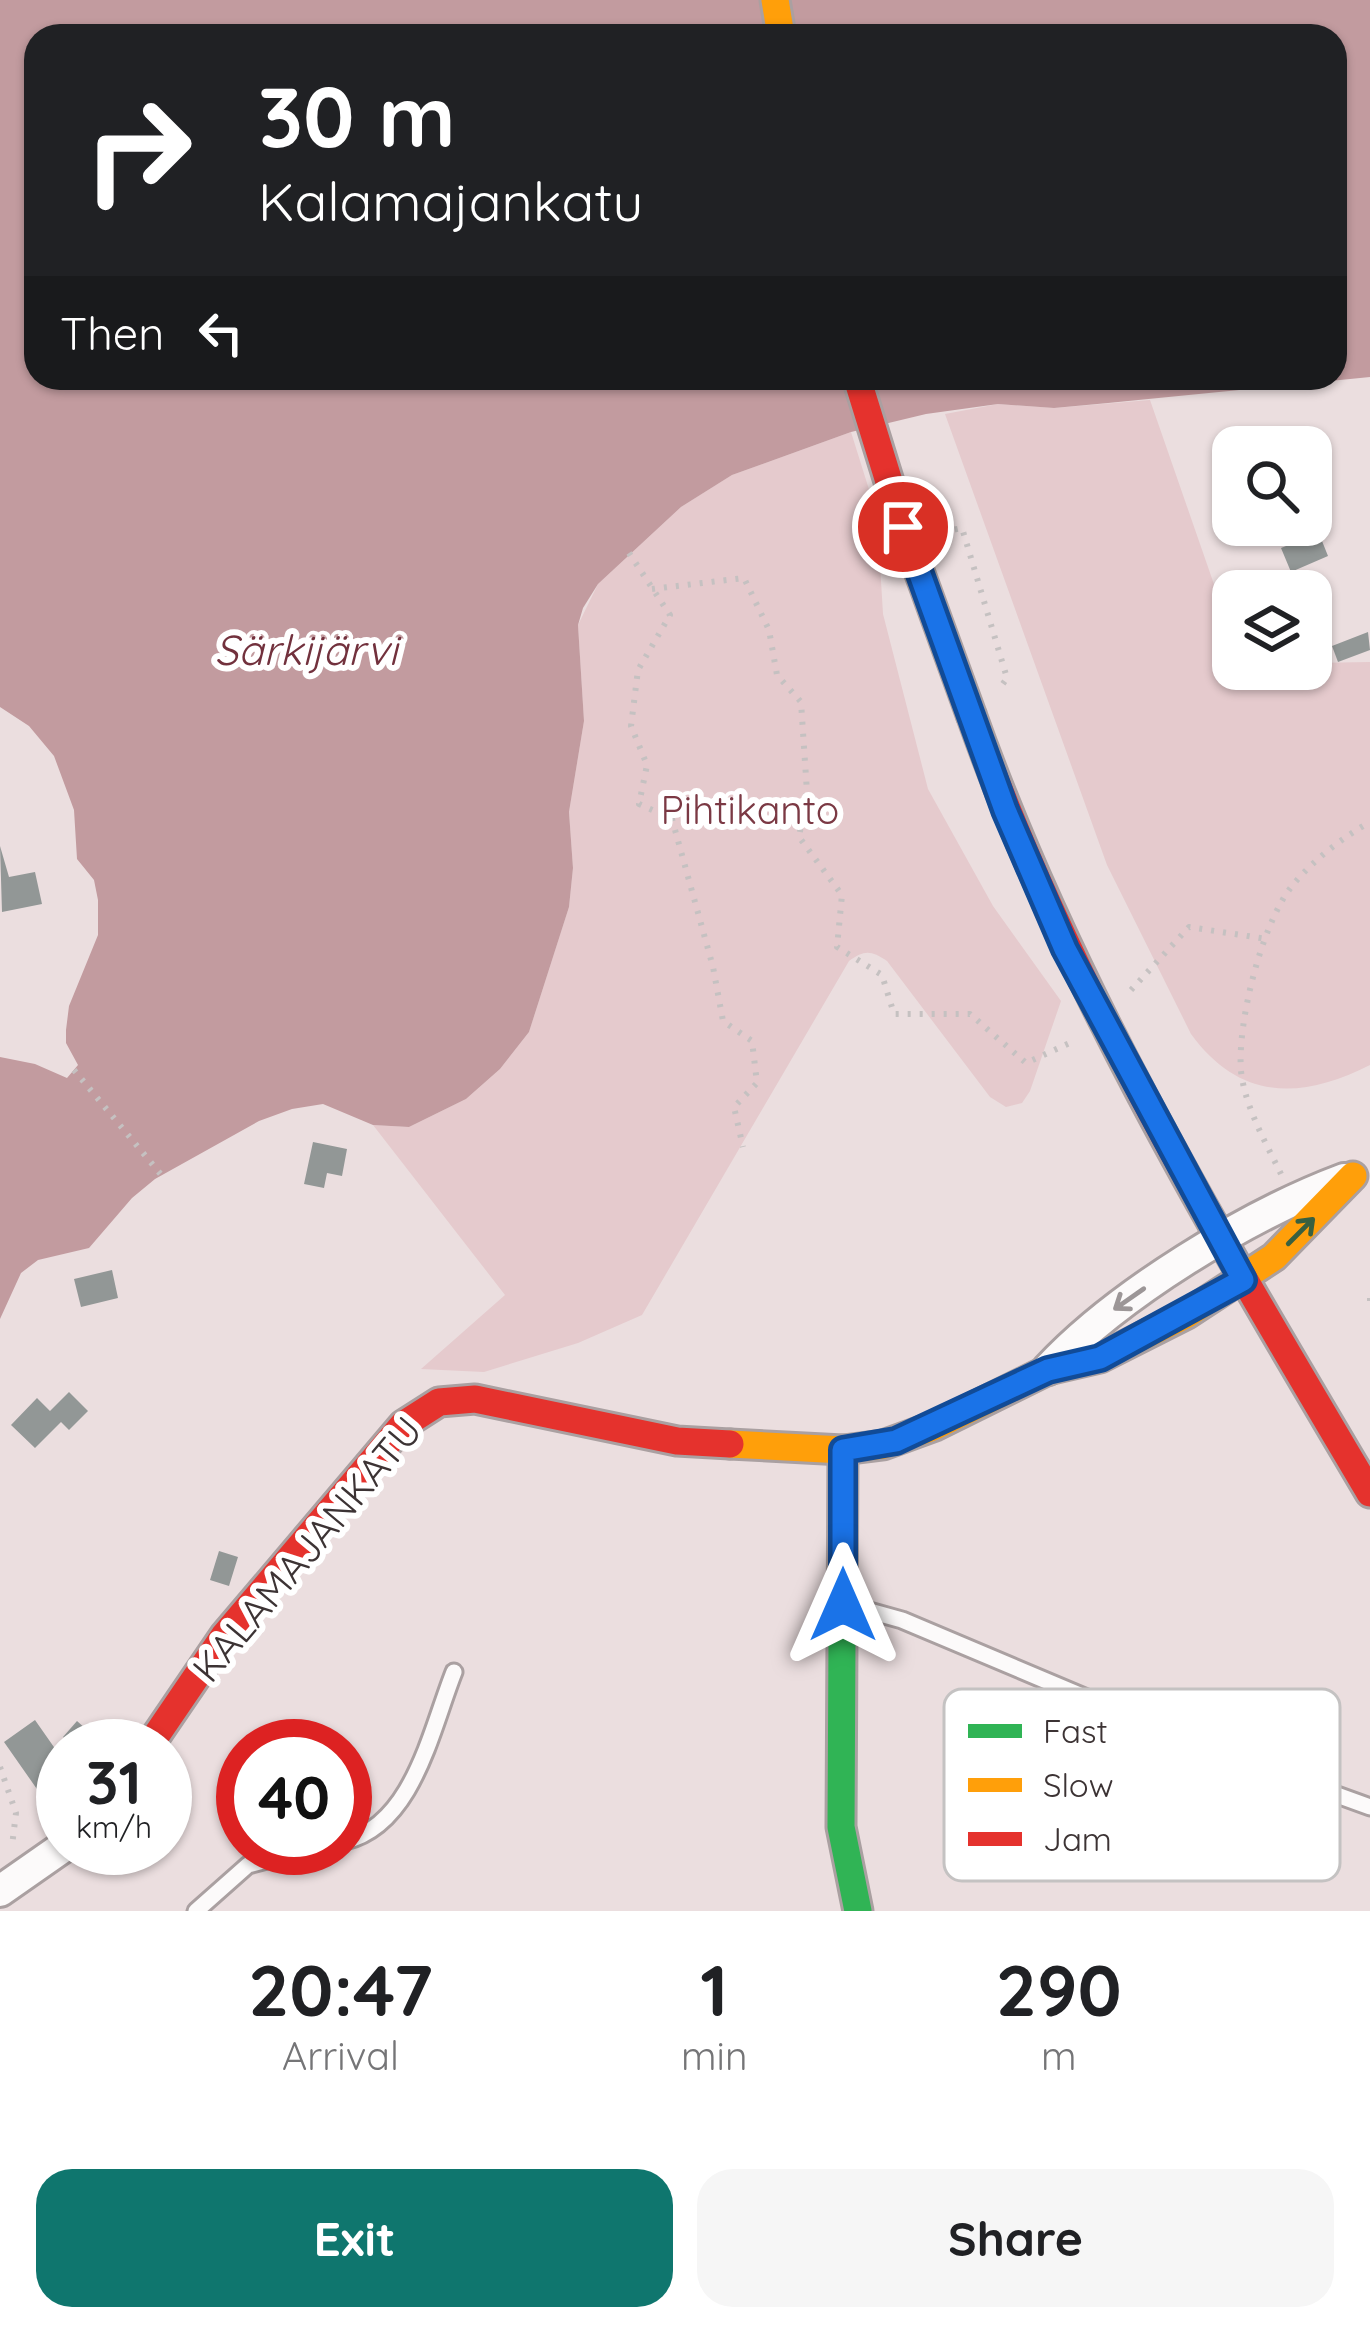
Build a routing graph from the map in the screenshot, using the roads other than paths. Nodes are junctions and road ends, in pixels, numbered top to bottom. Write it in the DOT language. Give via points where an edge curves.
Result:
graph roads {
  1 [pos="861,390"];
  2 [pos="1361,1170"];
  3 [pos="1221,1241"];
  4 [pos="1243,1280"];
  5 [pos="1048,1370"];
  6 [pos="843,1450"];
  7 [pos="1370,1493"];
  8 [pos="843,1605"];
  9 [pos="454,1672"];
  10 [pos="1064,1689"];
  11 [pos="167,1719"];
  12 [pos="1340,1797"];
  13 [pos="1370,1808"];
  14 [pos="372,1831"];
  15 [pos="36,1868"];
  16 [pos="237,1875"];
  17 [pos="3,1894"];
  18 [pos="196,1911"];
  19 [pos="858,1911"];
  1 -- 3 [label="street, bridge" via="1005,810 1056,929"];
  2 -- 3 [label="street, KALAMAJANKATU"];
  4 -- 2 [label="street, KALAMAJANKATU, one-way"];
  3 -- 4 [label="street"];
  3 -- 5 [label="street, KALAMAJANKATU, one-way" via="1084,1331"];
  4 -- 5 [label="street, KALAMAJANKATU" via="1100,1358"];
  4 -- 7 [label="street"];
  5 -- 6 [label="street, KALAMAJANKATU" via="934,1426"];
  6 -- 8 [label="street"];
  6 -- 11 [label="street, KALAMAJANKATU" via="677,1441 475,1400 439,1402 403,1425 224,1636"];
  8 -- 10 [label="lane" via="863,1606"];
  8 -- 19 [label="street" via="842,1827"];
  9 -- 14 [label="lane" via="402,1797"];
  12 -- 13 [label="lane"];
  15 -- 17 [label="street"];
  16 -- 18 [label="lane"];
}
